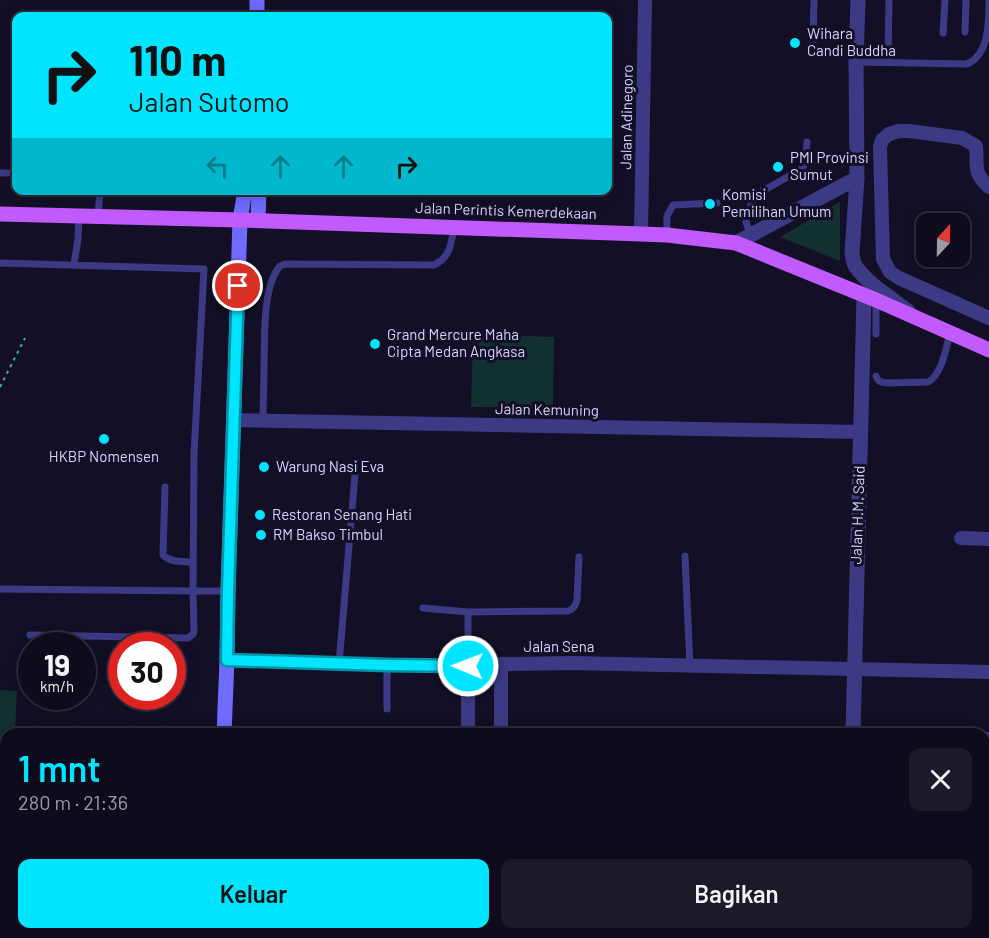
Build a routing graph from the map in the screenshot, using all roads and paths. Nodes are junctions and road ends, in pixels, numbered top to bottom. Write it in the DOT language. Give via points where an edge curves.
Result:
graph roads {
  1 [pos="645,0"];
  2 [pos="814,0"];
  3 [pos="858,0"];
  4 [pos="889,0"];
  5 [pos="945,0"];
  6 [pos="966,0"];
  7 [pos="989,0"];
  8 [pos="965,32"];
  9 [pos="944,33"];
  10 [pos="813,42"];
  11 [pos="856,62"];
  12 [pos="888,63"];
  13 [pos="807,142"];
  14 [pos="857,178"];
  15 [pos="989,187"];
  16 [pos="100,195"];
  17 [pos="244,195"];
  18 [pos="259,195"];
  19 [pos="717,203"];
  20 [pos="0,214"];
  21 [pos="79,216"];
  22 [pos="98,217"];
  23 [pos="240,220"];
  24 [pos="258,220"];
  25 [pos="454,228"];
  26 [pos="641,234"];
  27 [pos="667,235"];
  28 [pos="743,239"];
  29 [pos="0,262"];
  30 [pos="74,264"];
  31 [pos="870,298"];
  32 [pos="918,318"];
  33 [pos="989,318"];
  34 [pos="950,333"];
  35 [pos="876,334"];
  36 [pos="25,338"];
  37 [pos="989,350"];
  38 [pos="876,376"];
  39 [pos="0,387"];
  40 [pos="233,420"];
  41 [pos="263,422"];
  42 [pos="861,432"];
  43 [pos="356,463"];
  44 [pos="165,487"];
  45 [pos="962,538"];
  46 [pos="989,539"];
  47 [pos="685,556"];
  48 [pos="579,557"];
  49 [pos="193,562"];
  50 [pos="0,589"];
  51 [pos="193,591"];
  52 [pos="228,591"];
  53 [pos="423,608"];
  54 [pos="468,612"];
  55 [pos="96,636"];
  56 [pos="227,660"];
  57 [pos="339,664"];
  58 [pos="501,664"];
  59 [pos="387,665"];
  60 [pos="468,666"];
  61 [pos="690,666"];
  62 [pos="854,670"];
  63 [pos="989,672"];
  64 [pos="387,709"];
  65 [pos="224,728"];
  66 [pos="468,728"];
  67 [pos="501,728"];
  68 [pos="853,728"];
  1 -- 26 [label="street, Jalan Adinegoro"];
  2 -- 10 [label="lane"];
  3 -- 11 [label="street"];
  4 -- 12 [label="lane"];
  5 -- 9 [label="lane"];
  6 -- 8 [label="lane"];
  7 -- 12 [label="lane" via="987,45 974,62"];
  11 -- 12 [label="lane"];
  11 -- 14 [label="street"];
  13 -- 28 [label="lane" via="801,169 756,195 747,213"];
  14 -- 28 [label="street"];
  14 -- 32 [label="street" via="854,265"];
  15 -- 33 [label="street" via="977,172 976,146 962,138 909,131 893,132 882,140 883,259 890,272"];
  16 -- 22 [label="lane"];
  17 -- 23 [label="main road"];
  18 -- 24 [label="main road"];
  19 -- 27 [label="lane" via="673,205 667,216"];
  20 -- 21 [label="main road, Jalan Perintis Kemerdekaan"];
  21 -- 22 [label="main road, Jalan Perintis Kemerdekaan"];
  21 -- 30 [label="lane"];
  22 -- 23 [label="main road, Jalan Perintis Kemerdekaan"];
  23 -- 24 [label="main road, Jalan Perintis Kemerdekaan"];
  23 -- 40 [label="main road"];
  24 -- 25 [label="main road, Jalan Perintis Kemerdekaan"];
  25 -- 26 [label="main road, Jalan Perintis Kemerdekaan"];
  25 -- 41 [label="lane" via="448,255 434,265 280,266 267,303"];
  26 -- 27 [label="main road, Jalan Perintis Kemerdekaan"];
  27 -- 28 [label="main road, Jalan Perintis Kemerdekaan"];
  28 -- 31 [label="main road, Jalan Perintis Kemerdekaan"];
  29 -- 30 [label="lane"];
  30 -- 49 [label="lane" via="204,269 194,454"];
  31 -- 32 [label="main road, Jalan Perintis Kemerdekaan"];
  31 -- 35 [label="lane"];
  31 -- 42 [label="street, Jalan H.M. Said"];
  32 -- 34 [label="main road, Jalan Perintis Kemerdekaan"];
  34 -- 37 [label="main road, Jalan Perintis Kemerdekaan"];
  34 -- 38 [label="lane" via="938,372 928,382 887,383"];
  36 -- 39 [label="path"];
  40 -- 41 [label="street, Jalan Kemuning"];
  40 -- 52 [label="main road"];
  41 -- 42 [label="street, Jalan Kemuning"];
  42 -- 62 [label="street, Jalan H.M. Said"];
  43 -- 57 [label="lane"];
  44 -- 49 [label="lane" via="163,555 173,561"];
  45 -- 46 [label="street"];
  47 -- 61 [label="lane"];
  48 -- 54 [label="lane" via="573,609"];
  49 -- 51 [label="lane"];
  50 -- 51 [label="lane"];
  51 -- 52 [label="lane"];
  51 -- 55 [label="lane" via="194,631 189,638"];
  52 -- 56 [label="main road"];
  53 -- 54 [label="lane"];
  54 -- 60 [label="lane"];
  56 -- 57 [label="street, Jalan Sena"];
  56 -- 65 [label="main road"];
  57 -- 59 [label="street, Jalan Sena"];
  58 -- 60 [label="street, Jalan Sena"];
  58 -- 61 [label="street, Jalan Sena"];
  58 -- 67 [label="street"];
  59 -- 60 [label="street, Jalan Sena"];
  59 -- 64 [label="lane"];
  60 -- 66 [label="street"];
  61 -- 62 [label="street, Jalan Sena"];
  62 -- 63 [label="street, Jalan Sena"];
  62 -- 68 [label="street, Jalan H.M. Said"];
}
